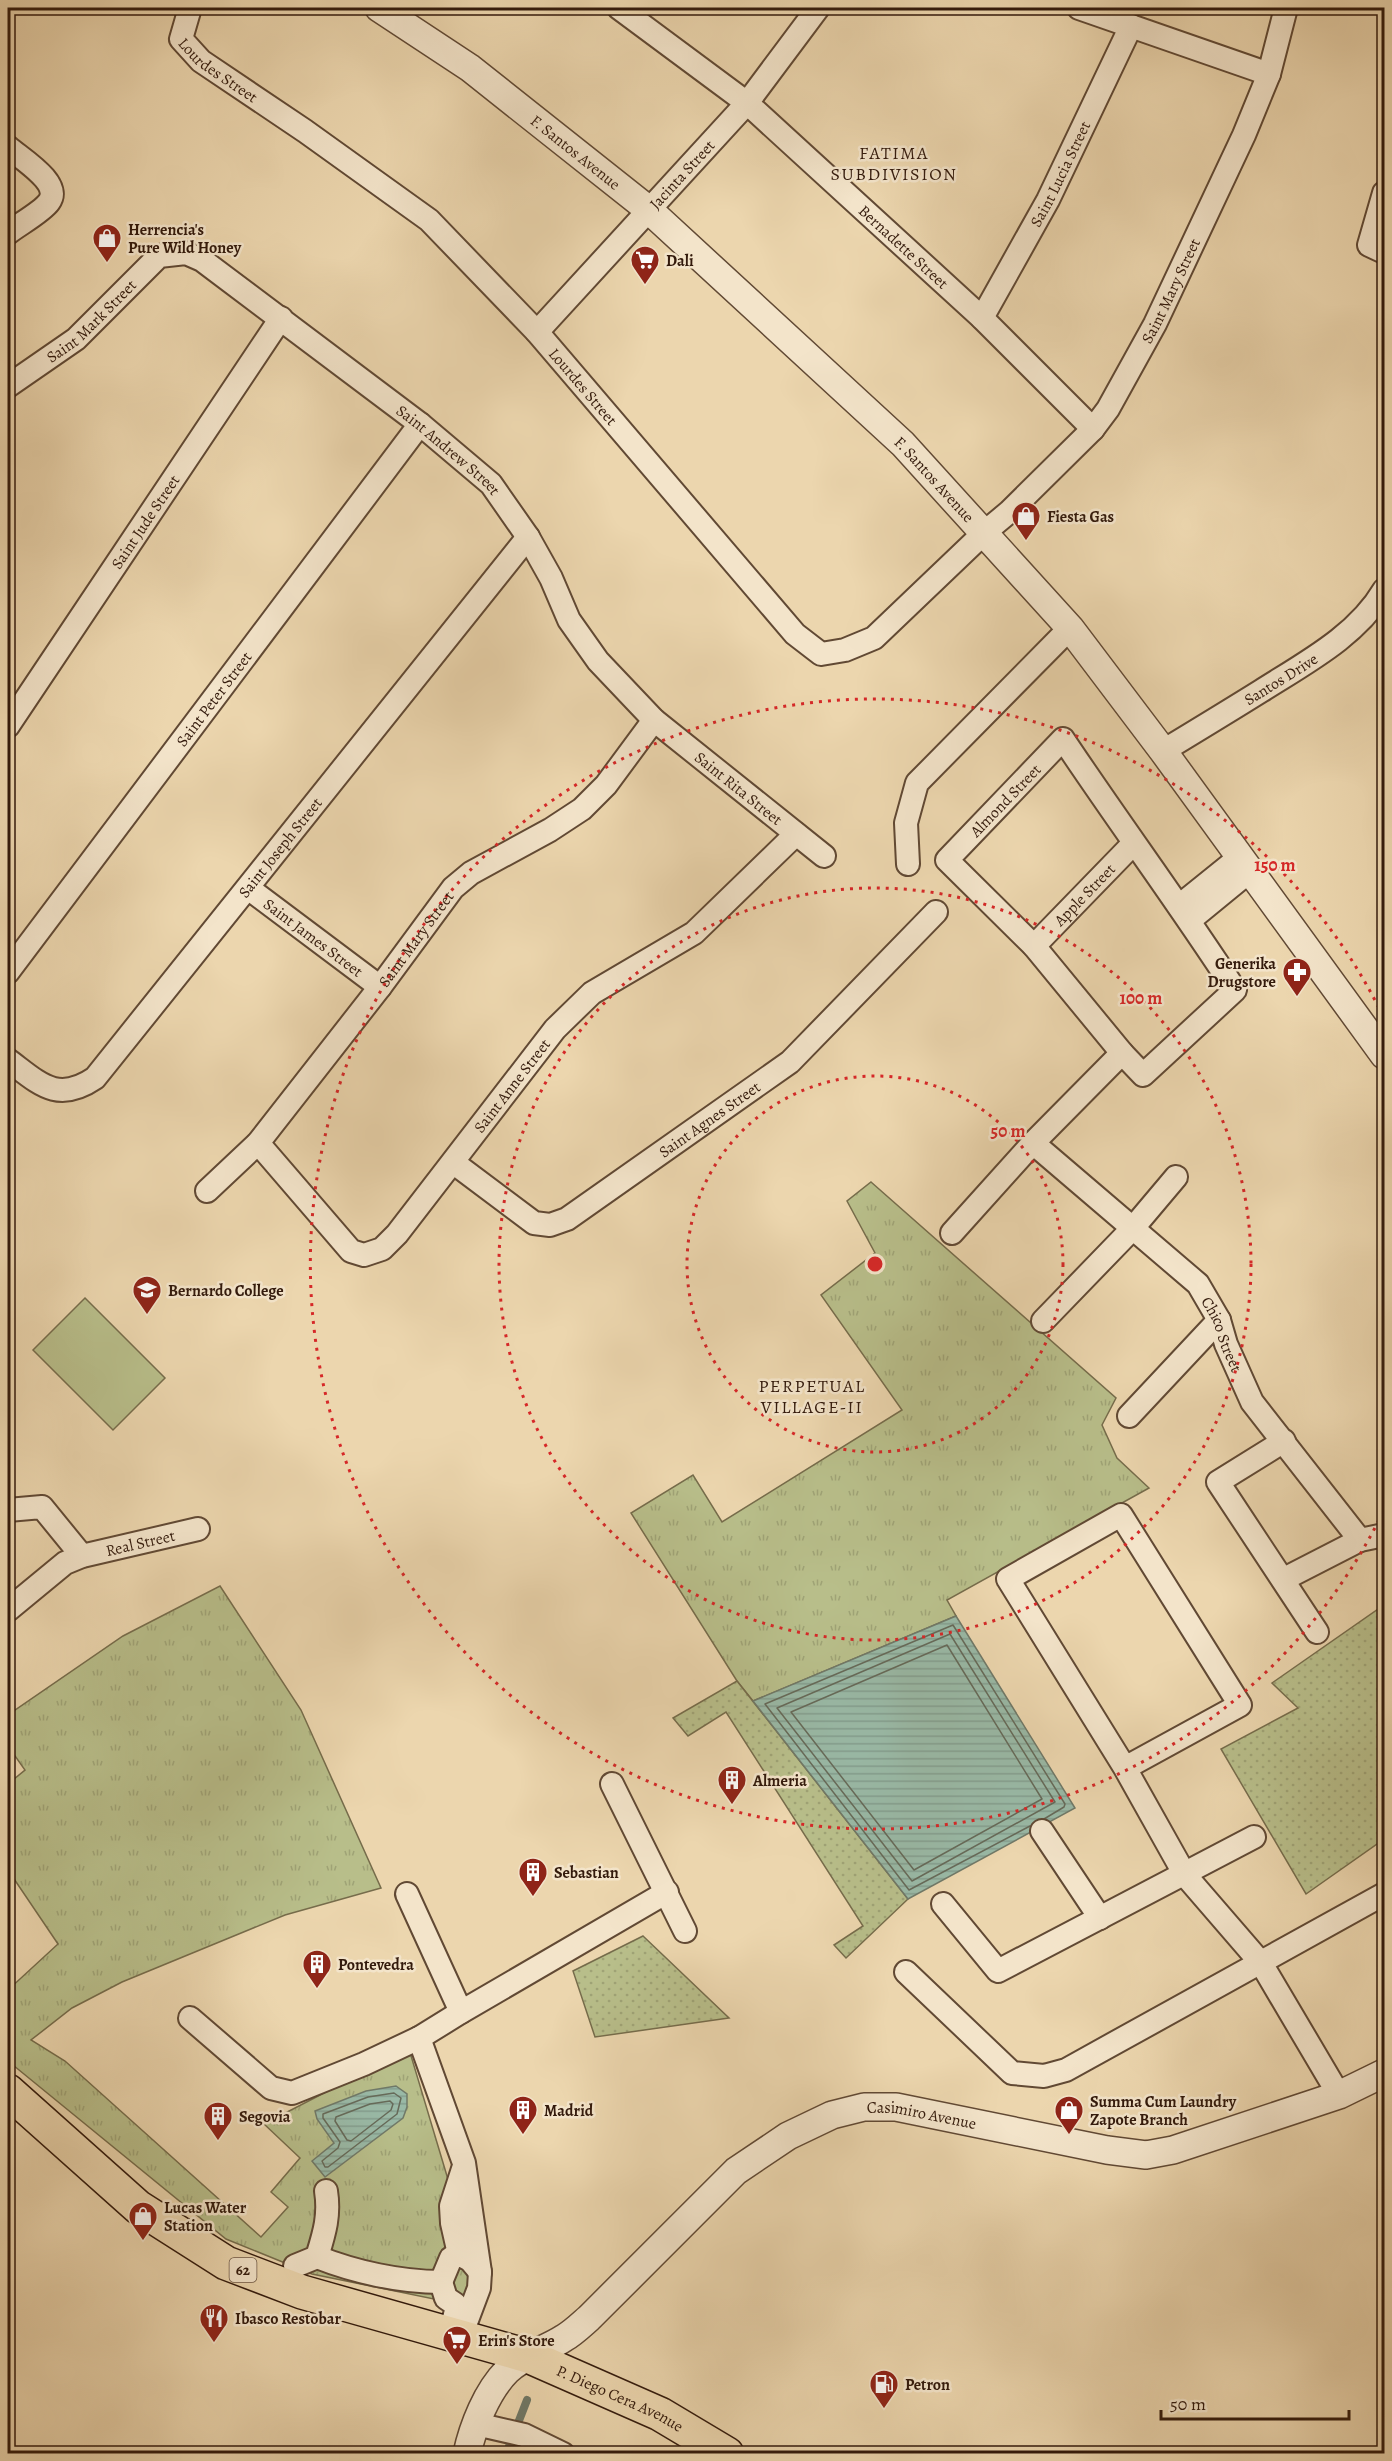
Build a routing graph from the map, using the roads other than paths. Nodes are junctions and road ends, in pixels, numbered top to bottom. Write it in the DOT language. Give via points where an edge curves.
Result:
graph roads {
  1 [pos="190,8"];
  2 [pos="379,8"];
  3 [pos="619,8"];
  4 [pos="818,8"];
  5 [pos="1079,8"];
  6 [pos="1286,8"];
  7 [pos="1131,27"];
  8 [pos="1269,74"];
  9 [pos="747,103"];
  10 [pos="8,147"];
  11 [pos="1384,193"];
  12 [pos="649,210"];
  13 [pos="8,233"];
  14 [pos="1384,252"];
  15 [pos="171,253"];
  16 [pos="281,318"];
  17 [pos="982,318"];
  18 [pos="537,333"];
  19 [pos="8,386"];
  20 [pos="420,424"];
  21 [pos="1093,429"];
  22 [pos="985,532"];
  23 [pos="528,537"];
  24 [pos="1384,590"];
  25 [pos="1070,628"];
  26 [pos="654,720"];
  27 [pos="8,726"];
  28 [pos="1163,751"];
  29 [pos="796,834"];
  30 [pos="1133,844"];
  31 [pos="824,856"];
  32 [pos="1246,863"];
  33 [pos="908,864"];
  34 [pos="248,888"];
  35 [pos="936,912"];
  36 [pos="1184,913"];
  37 [pos="1034,946"];
  38 [pos="8,972"];
  39 [pos="380,987"];
  40 [pos="1122,1053"];
  41 [pos="1384,1055"];
  42 [pos="8,1060"];
  43 [pos="258,1143"];
  44 [pos="1033,1143"];
  45 [pos="454,1163"];
  46 [pos="1176,1177"];
  47 [pos="207,1191"];
  48 [pos="1133,1228"];
  49 [pos="952,1233"];
  50 [pos="1219,1320"];
  51 [pos="1043,1321"];
  52 [pos="1129,1416"];
  53 [pos="1284,1441"];
  54 [pos="8,1510"];
  55 [pos="198,1529"];
  56 [pos="1384,1535"];
  57 [pos="1360,1540"];
  58 [pos="82,1556"];
  59 [pos="1284,1579"];
  60 [pos="8,1610"];
  61 [pos="1317,1632"];
  62 [pos="1125,1768"];
  63 [pos="612,1784"];
  64 [pos="1042,1831"];
  65 [pos="1254,1837"];
  66 [pos="1185,1875"];
  67 [pos="667,1892"];
  68 [pos="407,1894"];
  69 [pos="1384,1894"];
  70 [pos="943,1904"];
  71 [pos="1100,1918"];
  72 [pos="686,1931"];
  73 [pos="1261,1963"];
  74 [pos="906,1972"];
  75 [pos="461,2012"];
  76 [pos="190,2018"];
  77 [pos="420,2038"];
  78 [pos="1384,2073"];
  79 [pos="8,2091"];
  80 [pos="1339,2096"];
  81 [pos="464,2163"];
  82 [pos="326,2191"];
  83 [pos="459,2254"];
  84 [pos="317,2257"];
  85 [pos="295,2266"];
  86 [pos="480,2272"];
  87 [pos="441,2282"];
  88 [pos="458,2325"];
  89 [pos="528,2356"];
  90 [pos="477,2437"];
  91 [pos="563,2454"];
  92 [pos="727,2454"];
  1 -- 18 [label="street, Lourdes Street" via="181,39 201,61 429,220"];
  2 -- 12 [label="street, F. Santos Avenue" via="470,68"];
  3 -- 9 [label="street, Bernadette Street"];
  4 -- 9 [label="street, Jacinta Street"];
  5 -- 7 [label="street"];
  6 -- 8 [label="street, Saint Mary Street"];
  7 -- 8 [label="street"];
  7 -- 17 [label="street, Saint Lucia Street" via="1048,200"];
  8 -- 21 [label="street, Saint Mary Street" via="1155,324"];
  9 -- 12 [label="street, Jacinta Street"];
  9 -- 17 [label="street, Bernadette Street"];
  10 -- 13 [label="street" via="48,180 52,194 49,203"];
  11 -- 14 [label="street" via="1370,245"];
  12 -- 18 [label="street, Jacinta Street"];
  12 -- 22 [label="street, F. Santos Avenue" via="903,444"];
  15 -- 16 [label="street, Saint Andrew Street" via="202,260"];
  15 -- 19 [label="street, Saint Mark Street" via="159,256 76,339"];
  16 -- 20 [label="street, Saint Andrew Street"];
  16 -- 27 [label="street, Saint Jude Street"];
  17 -- 21 [label="street, Bernadette Street"];
  18 -- 22 [label="street, Lourdes Street" via="795,634 821,654 845,650 874,638"];
  20 -- 23 [label="street, Saint Andrew Street" via="491,484"];
  20 -- 38 [label="street, Saint Peter Street"];
  21 -- 22 [label="street, Saint Mary Street"];
  22 -- 25 [label="street, F. Santos Avenue"];
  23 -- 26 [label="street, Saint Andrew Street" via="569,620 598,661"];
  23 -- 34 [label="street, Saint Joseph Street"];
  24 -- 28 [label="street, Santos Drive" via="1362,620 1337,641"];
  25 -- 28 [label="street, F. Santos Avenue"];
  25 -- 33 [label="street" via="917,783 906,823"];
  26 -- 29 [label="street, Saint Rita Street"];
  26 -- 39 [label="street, Saint Mary Street" via="606,785 582,809 471,873 453,888"];
  28 -- 32 [label="street, F. Santos Avenue"];
  29 -- 31 [label="street, Saint Rita Street"];
  29 -- 45 [label="street, Saint Anne Street" via="694,933 592,993 555,1029"];
  30 -- 36 [label="street"];
  30 -- 37 [label="street, Apple Street"];
  30 -- 37 [label="street, Almond Street" via="1063,739 947,860"];
  32 -- 36 [label="street"];
  32 -- 41 [label="street, F. Santos Avenue"];
  34 -- 39 [label="street, Saint James Street"];
  34 -- 42 [label="street, Saint Joseph Street" via="95,1078 82,1087 52,1090"];
  35 -- 45 [label="street, Saint Agnes Street" via="790,1062 567,1219 550,1225 534,1223"];
  36 -- 40 [label="street" via="1235,990 1143,1075"];
  37 -- 40 [label="street"];
  39 -- 43 [label="street, Saint Mary Street"];
  40 -- 44 [label="street"];
  43 -- 45 [label="street, Saint Anne Street" via="342,1242 364,1256 382,1249 397,1234"];
  43 -- 47 [label="street, Saint Mary Street"];
  44 -- 48 [label="street, Chico Street"];
  44 -- 49 [label="street"];
  46 -- 48 [label="street"];
  48 -- 50 [label="street, Chico Street" via="1198,1284"];
  48 -- 51 [label="street"];
  50 -- 52 [label="street"];
  50 -- 53 [label="street, Chico Street" via="1252,1402"];
  53 -- 57 [label="street, Chico Street"];
  53 -- 59 [label="street" via="1218,1482"];
  54 -- 58 [label="street, Real Street" via="42,1507"];
  55 -- 58 [label="street, Real Street"];
  56 -- 57 [label="street"];
  57 -- 59 [label="street"];
  58 -- 60 [label="street, Real Street" via="65,1563"];
  59 -- 61 [label="street"];
  62 -- 62 [label="street" via="1008,1579 1121,1515 1240,1705"];
  62 -- 66 [label="street"];
  63 -- 67 [label="street"];
  64 -- 71 [label="street"];
  65 -- 66 [label="street"];
  66 -- 71 [label="street"];
  66 -- 73 [label="street"];
  67 -- 72 [label="street"];
  67 -- 75 [label="street"];
  68 -- 75 [label="street"];
  69 -- 73 [label="street"];
  70 -- 71 [label="street" via="998,1971"];
  73 -- 74 [label="street" via="1066,2070 1044,2076 1012,2073"];
  73 -- 80 [label="street"];
  75 -- 77 [label="street"];
  76 -- 77 [label="street" via="271,2088 292,2092"];
  77 -- 81 [label="street"];
  78 -- 80 [label="street, Casimiro Avenue"];
  79 -- 88 [label="main road, P. Diego Cera Avenue / 62" via="138,2207 226,2264 302,2292"];
  80 -- 89 [label="street, Casimiro Avenue" via="1173,2150 1146,2155 896,2107 864,2107 832,2115 788,2136 736,2171 589,2318 564,2338"];
  81 -- 83 [label="street" via="450,2206"];
  81 -- 86 [label="street"];
  82 -- 84 [label="street" via="327,2227"];
  83 -- 86 [label="street"];
  83 -- 87 [label="street" via="451,2258"];
  84 -- 85 [label="street"];
  84 -- 87 [label="street" via="363,2271"];
  86 -- 88 [label="street" via="479,2288"];
  87 -- 88 [label="street" via="446,2298 455,2304"];
  88 -- 89 [label="main road, P. Diego Cera Avenue / 62"];
  89 -- 90 [label="street, Casimiro Avenue" via="507,2371 490,2394"];
  89 -- 92 [label="main road, P. Diego Cera Avenue / 62" via="660,2414"];
  90 -- 91 [label="street" via="524,2435"];
}
